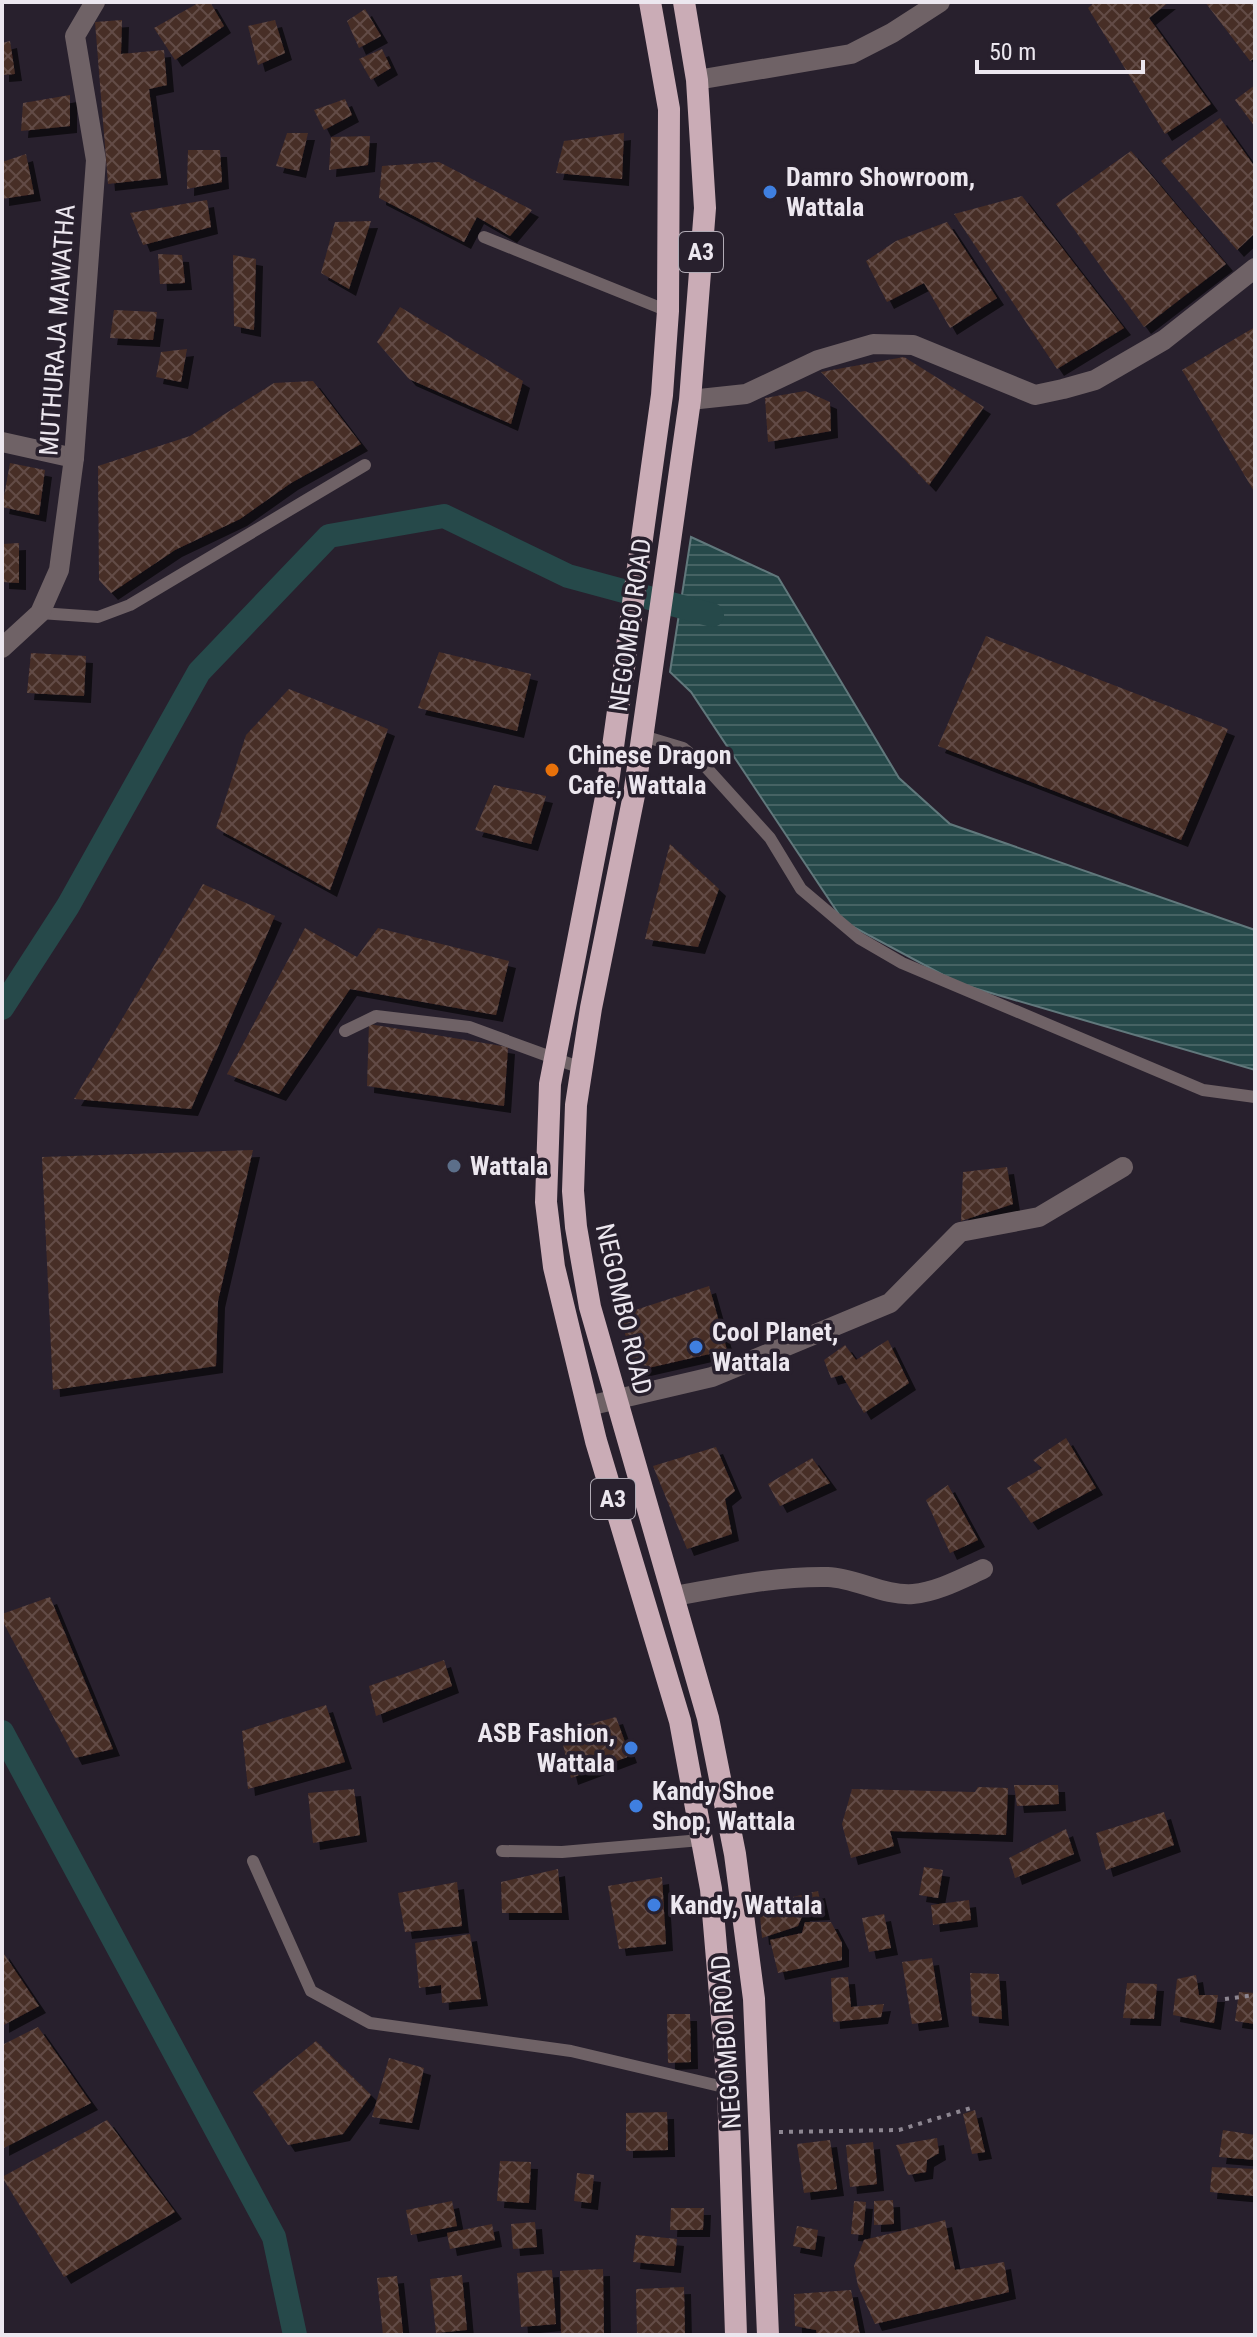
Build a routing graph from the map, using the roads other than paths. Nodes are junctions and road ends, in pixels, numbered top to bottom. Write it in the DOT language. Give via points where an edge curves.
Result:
graph roads {
  1 [pos="95,2"];
  2 [pos="650,2"];
  3 [pos="684,2"];
  4 [pos="940,2"];
  5 [pos="697,80"];
  6 [pos="484,237"];
  7 [pos="1255,268"];
  8 [pos="668,311"];
  9 [pos="690,400"];
  10 [pos="2,442"];
  11 [pos="74,458"];
  12 [pos="365,465"];
  13 [pos="40,613"];
  14 [pos="2,648"];
  15 [pos="643,736"];
  16 [pos="345,1031"];
  17 [pos="554,1060"];
  18 [pos="581,1068"];
  19 [pos="1255,1097"];
  20 [pos="1123,1167"];
  21 [pos="615,1397"];
  22 [pos="588,1406"];
  23 [pos="983,1569"];
  24 [pos="674,1596"];
  25 [pos="701,1840"];
  26 [pos="502,1851"];
  27 [pos="253,1861"];
  28 [pos="728,2088"];
  29 [pos="736,2335"];
  30 [pos="768,2335"];
  1 -- 11 [label="street, MUTHURAJA MAWATHA" via="75,36 96,160"];
  2 -- 8 [label="highway, NEGOMBO ROAD / A3" via="669,109"];
  3 -- 5 [label="highway, NEGOMBO ROAD / A3"];
  4 -- 5 [label="street" via="851,54"];
  5 -- 9 [label="highway, NEGOMBO ROAD / A3" via="705,208"];
  6 -- 8 [label="lane"];
  7 -- 9 [label="street" via="1164,340 1095,380 1063,389 1035,395 913,345 873,344 818,360 746,394"];
  8 -- 17 [label="highway, NEGOMBO ROAD / A3" via="662,395 606,797"];
  9 -- 15 [label="highway, NEGOMBO ROAD / A3"];
  10 -- 11 [label="street"];
  11 -- 13 [label="street, MUTHURAJA MAWATHA" via="59,570"];
  12 -- 13 [label="lane" via="130,605 98,617"];
  13 -- 14 [label="street, MUTHURAJA MAWATHA"];
  15 -- 18 [label="highway, NEGOMBO ROAD / A3"];
  15 -- 19 [label="lane" via="683,748 704,765 770,838 801,889 859,938 902,963 1203,1090"];
  16 -- 17 [label="lane" via="376,1016 469,1027"];
  17 -- 18 [label="lane"];
  17 -- 22 [label="highway, NEGOMBO ROAD / A3" via="547,1109 546,1202 554,1267"];
  18 -- 21 [label="highway, NEGOMBO ROAD / A3" via="573,1153 576,1227 590,1307"];
  20 -- 21 [label="street" via="1039,1217 960,1232 890,1303 712,1377"];
  21 -- 22 [label="street"];
  21 -- 24 [label="highway, NEGOMBO ROAD / A3"];
  22 -- 25 [label="highway, NEGOMBO ROAD / A3" via="680,1721"];
  23 -- 24 [label="street" via="912,1594 831,1577 752,1580"];
  24 -- 30 [label="highway, NEGOMBO ROAD / A3" via="708,1718 745,1910"];
  25 -- 26 [label="lane" via="562,1852"];
  25 -- 28 [label="highway, NEGOMBO ROAD / A3" via="719,1962"];
  27 -- 28 [label="lane" via="311,1991 370,2023 571,2051"];
  28 -- 29 [label="highway, NEGOMBO ROAD / A3"];
}
